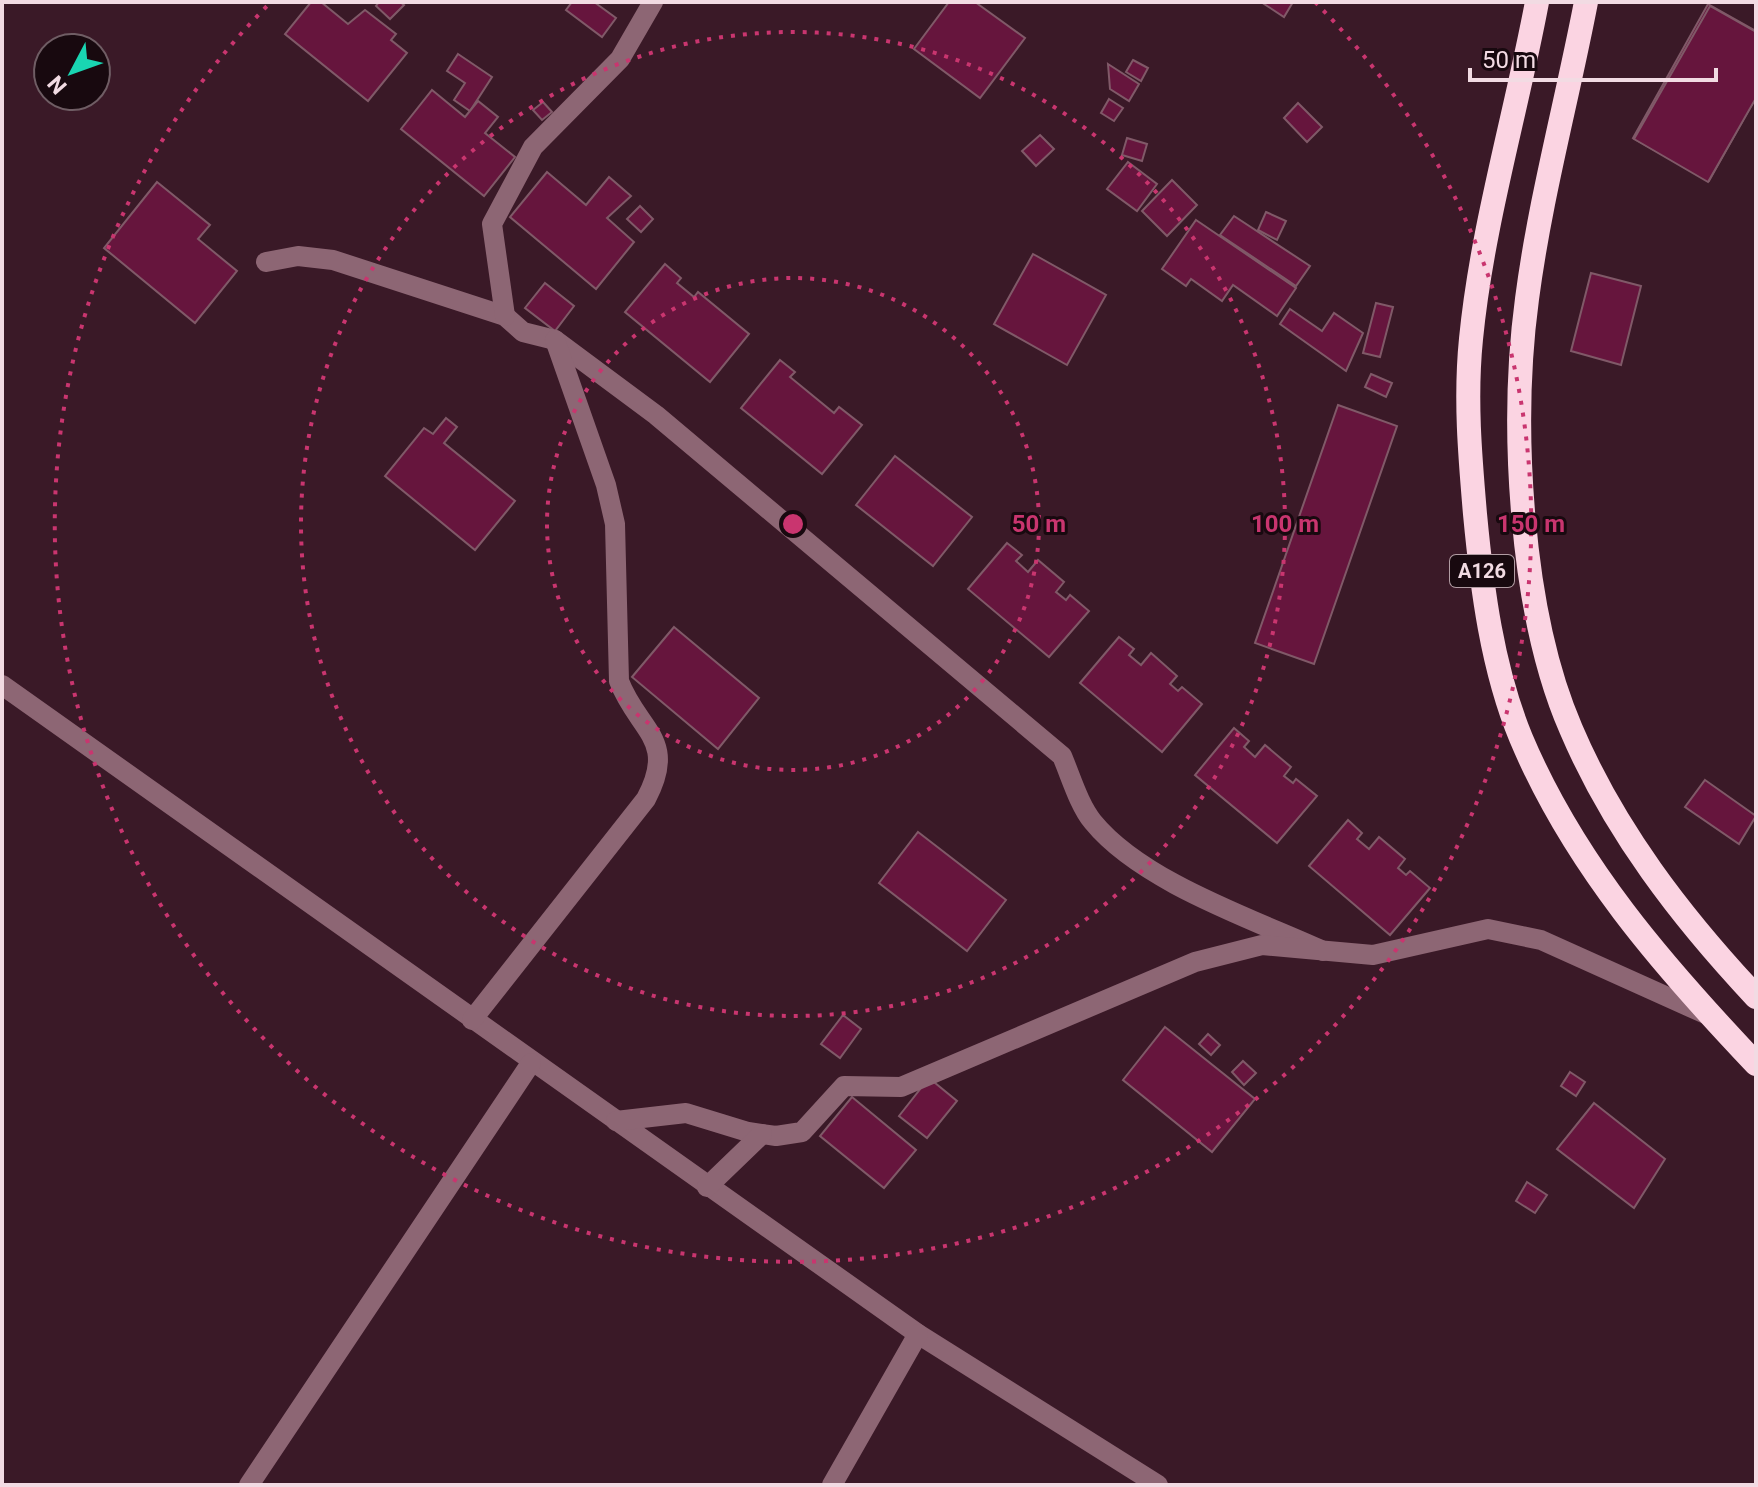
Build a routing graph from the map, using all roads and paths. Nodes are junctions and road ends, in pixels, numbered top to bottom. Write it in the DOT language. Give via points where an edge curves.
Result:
graph roads {
  1 [pos="653,2"];
  2 [pos="1537,2"];
  3 [pos="1586,2"];
  4 [pos="266,262"];
  5 [pos="505,316"];
  6 [pos="555,340"];
  7 [pos="2,685"];
  8 [pos="1323,951"];
  9 [pos="1756,997"];
  10 [pos="1711,1017"];
  11 [pos="472,1020"];
  12 [pos="531,1063"];
  13 [pos="1756,1064"];
  14 [pos="616,1121"];
  15 [pos="762,1134"];
  16 [pos="707,1187"];
  17 [pos="918,1334"];
  18 [pos="249,1485"];
  19 [pos="832,1485"];
  20 [pos="1158,1485"];
  1 -- 5 [label="street" via="620,59 533,147 492,224"];
  2 -- 10 [label="highway, A126" via="1479,277 1471,339 1467,403 1488,614 1520,735 1546,793 1614,901"];
  3 -- 9 [label="highway, A126" via="1536,237 1522,357 1523,484 1534,589 1570,727 1597,784 1674,903"];
  4 -- 5 [label="street" via="298,256 333,260"];
  5 -- 6 [label="street" via="523,332"];
  6 -- 8 [label="street" via="656,415 1062,756 1092,821 1111,840 1181,887"];
  6 -- 11 [label="street" via="615,524 619,681 658,743 659,765 646,799"];
  7 -- 11 [label="street"];
  8 -- 10 [label="street" via="1373,955 1488,929 1552,944"];
  8 -- 15 [label="street" via="1262,945 1195,962 901,1087 844,1086 802,1132"];
  10 -- 13 [label="highway, A126"];
  11 -- 12 [label="street"];
  12 -- 14 [label="street"];
  12 -- 18 [label="street"];
  14 -- 15 [label="street" via="686,1113"];
  14 -- 16 [label="street"];
  15 -- 16 [label="street"];
  16 -- 17 [label="street"];
  17 -- 19 [label="street"];
  17 -- 20 [label="street"];
}
